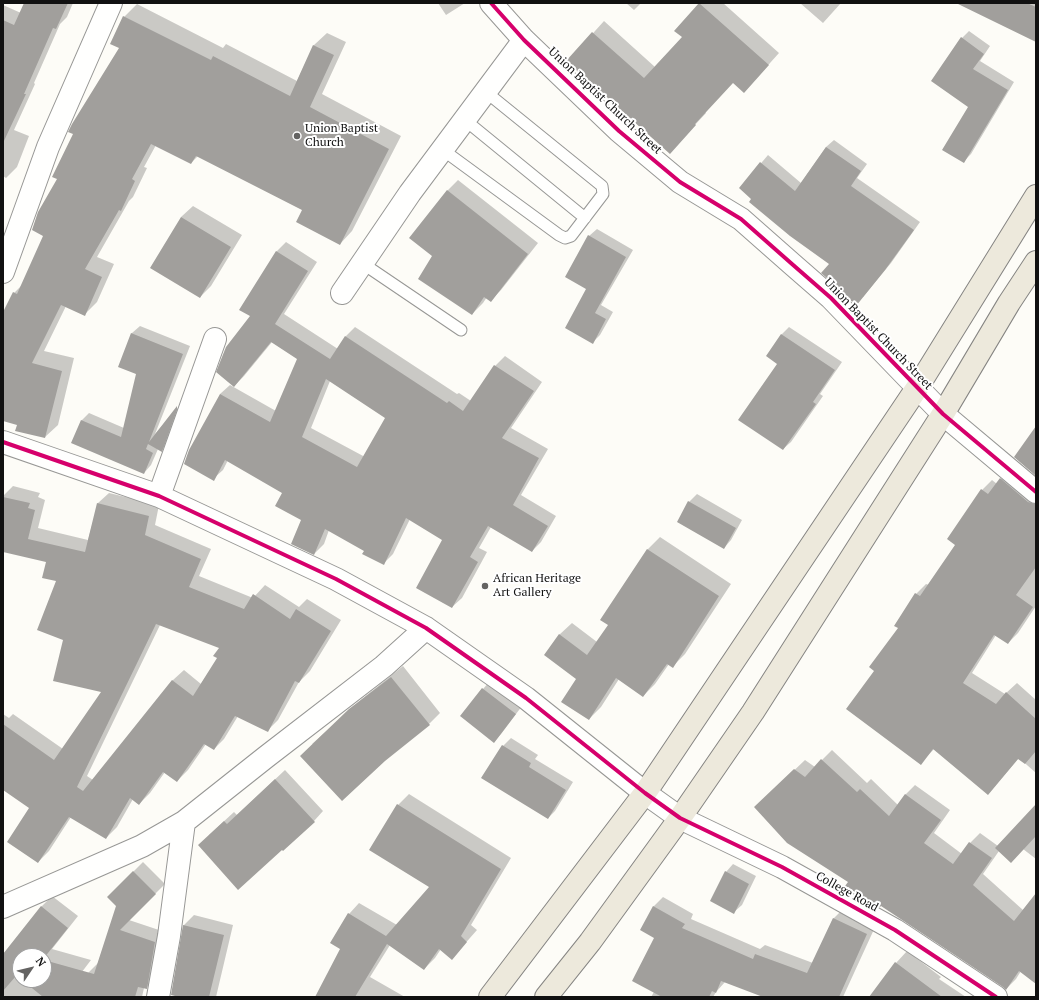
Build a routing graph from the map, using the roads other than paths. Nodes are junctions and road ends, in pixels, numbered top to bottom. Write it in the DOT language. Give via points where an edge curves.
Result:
graph roads {
  1 [pos="112,3"];
  2 [pos="499,6"];
  3 [pos="524,40"];
  4 [pos="486,92"];
  5 [pos="465,120"];
  6 [pos="443,150"];
  7 [pos="1036,196"];
  8 [pos="585,218"];
  9 [pos="1036,262"];
  10 [pos="362,263"];
  11 [pos="3,272"];
  12 [pos="342,293"];
  13 [pos="461,330"];
  14 [pos="215,339"];
  15 [pos="917,388"];
  16 [pos="943,414"];
  17 [pos="3,442"];
  18 [pos="1036,492"];
  19 [pos="159,496"];
  20 [pos="426,628"];
  21 [pos="646,793"];
  22 [pos="680,818"];
  23 [pos="184,822"];
  24 [pos="3,907"];
  25 [pos="158,997"];
  26 [pos="490,997"];
  27 [pos="546,997"];
  28 [pos="996,997"];
  1 -- 11 [label="street" via="48,147"];
  2 -- 3 [label="street, Union Baptist Church Street"];
  3 -- 4 [label="street"];
  3 -- 15 [label="street, Union Baptist Church Street" via="619,131 680,182 740,219 826,293"];
  4 -- 5 [label="street"];
  4 -- 8 [label="lane" via="602,186 603,194"];
  5 -- 6 [label="street"];
  5 -- 8 [label="lane"];
  6 -- 8 [label="lane" via="559,236 571,236"];
  6 -- 10 [label="street"];
  7 -- 15 [label="main road"];
  9 -- 16 [label="main road"];
  10 -- 12 [label="street"];
  10 -- 13 [label="lane"];
  14 -- 19 [label="street"];
  15 -- 16 [label="street, Union Baptist Church Street"];
  15 -- 21 [label="main road"];
  16 -- 18 [label="street, Union Baptist Church Street"];
  16 -- 22 [label="main road" via="753,712"];
  17 -- 19 [label="street, College Road"];
  19 -- 20 [label="street, College Road" via="336,579"];
  20 -- 21 [label="street, College Road" via="526,698"];
  20 -- 23 [label="street" via="384,666"];
  21 -- 22 [label="street, College Road"];
  21 -- 26 [label="main road"];
  22 -- 27 [label="main road" via="590,942"];
  22 -- 28 [label="street, College Road" via="782,867 895,930"];
  23 -- 24 [label="street" via="142,846"];
  23 -- 25 [label="street"];
}
